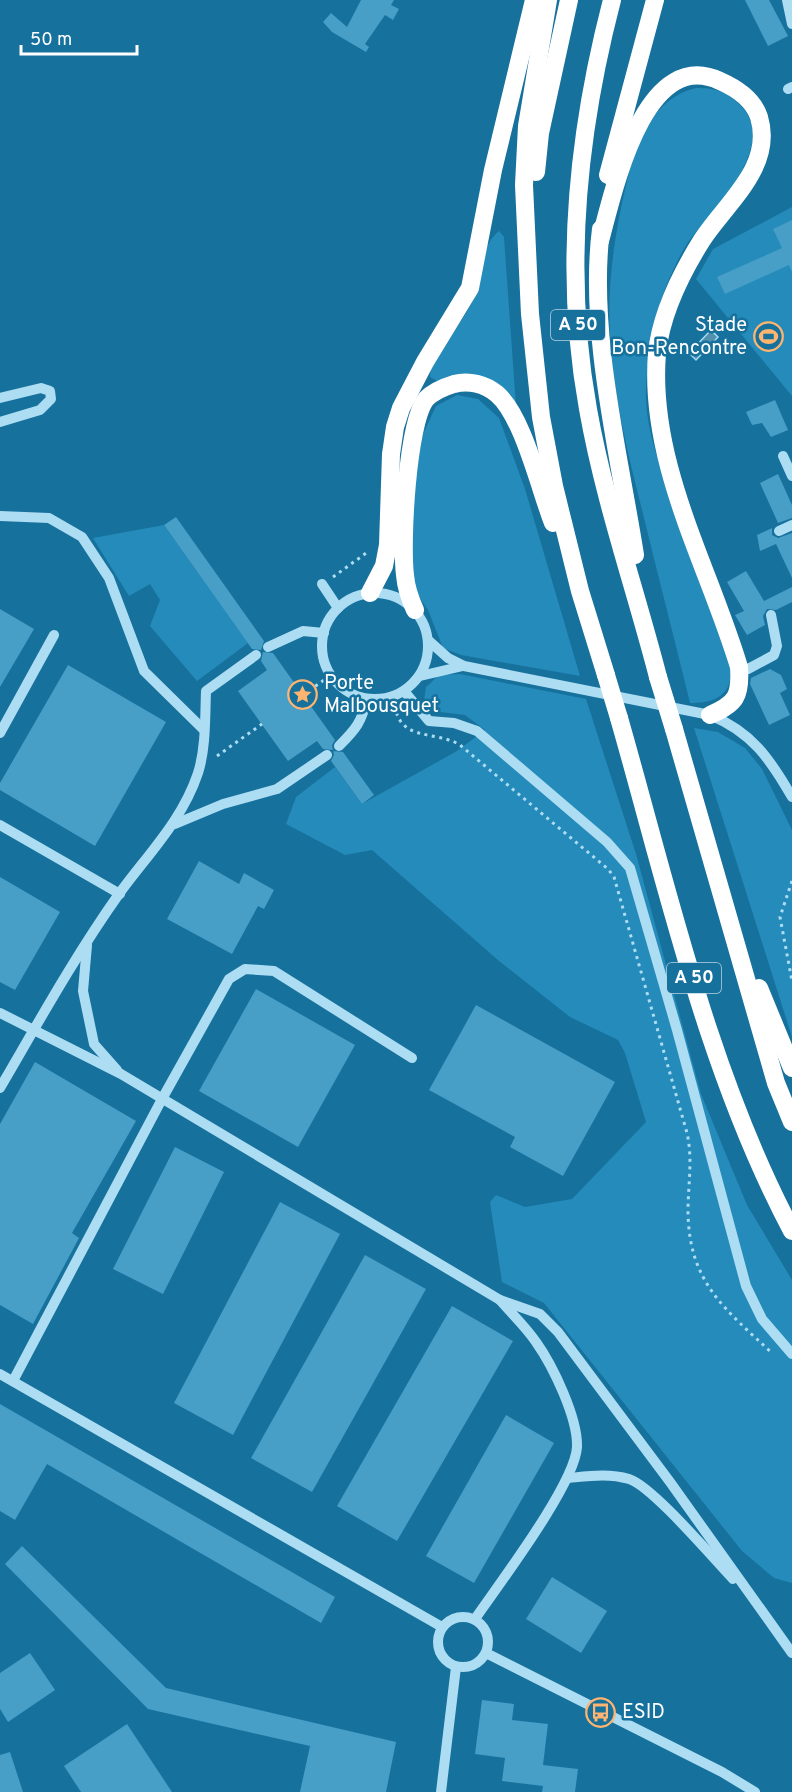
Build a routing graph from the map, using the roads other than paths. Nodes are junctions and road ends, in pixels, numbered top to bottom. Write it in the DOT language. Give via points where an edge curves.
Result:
graph roads {
  1 [pos="534,0"];
  2 [pos="548,0"];
  3 [pos="569,0"];
  4 [pos="612,0"];
  5 [pos="655,0"];
  6 [pos="787,0"];
  7 [pos="792,24"];
  8 [pos="600,241"];
  9 [pos="528,256"];
  10 [pos="0,398"];
  11 [pos="0,422"];
  12 [pos="783,456"];
  13 [pos="792,476"];
  14 [pos="0,516"];
  15 [pos="792,525"];
  16 [pos="779,531"];
  17 [pos="322,584"];
  18 [pos="579,591"];
  19 [pos="370,593"];
  20 [pos="338,608"];
  21 [pos="415,610"];
  22 [pos="771,615"];
  23 [pos="324,633"];
  24 [pos="54,635"];
  25 [pos="428,640"];
  26 [pos="650,646"];
  27 [pos="268,647"];
  28 [pos="256,655"];
  29 [pos="464,666"];
  30 [pos="739,667"];
  31 [pos="420,676"];
  32 [pos="404,691"];
  33 [pos="366,699"];
  34 [pos="710,715"];
  35 [pos="204,730"];
  36 [pos="0,733"];
  37 [pos="339,746"];
  38 [pos="327,755"];
  39 [pos="792,797"];
  40 [pos="174,824"];
  41 [pos="0,825"];
  42 [pos="120,894"];
  43 [pos="722,900"];
  44 [pos="87,942"];
  45 [pos="0,1013"];
  46 [pos="33,1031"];
  47 [pos="412,1058"];
  48 [pos="792,1068"];
  49 [pos="121,1074"];
  50 [pos="0,1088"];
  51 [pos="162,1099"];
  52 [pos="792,1122"];
  53 [pos="792,1231"];
  54 [pos="500,1300"];
  55 [pos="792,1354"];
  56 [pos="0,1374"];
  57 [pos="13,1381"];
  58 [pos="569,1478"];
  59 [pos="759,1606"];
  60 [pos="475,1619"];
  61 [pos="442,1627"];
  62 [pos="486,1653"];
  63 [pos="792,1653"];
  64 [pos="456,1667"];
  65 [pos="441,1792"];
  66 [pos="754,1792"];
  1 -- 19 [label="highway" via="493,170 471,288 425,362 395,427 388,545 384,566"];
  2 -- 9 [label="highway" via="527,126 524,185"];
  3 -- 9 [label="highway, A 50" via="540,133"];
  4 -- 26 [label="highway, A 50" via="586,112 574,285 592,432"];
  5 -- 8 [label="highway" via="609,166"];
  6 -- 7 [label="street"];
  8 -- 26 [label="highway" via="598,275 604,362"];
  8 -- 30 [label="highway" via="621,164 653,100 673,82 693,76 712,77 748,99 759,117 761,144 754,168 734,201 704,237 670,303 657,351 656,408 663,447"];
  9 -- 18 [label="highway, A 50" via="541,417"];
  10 -- 11 [label="street" via="40,388 50,391 51,399 40,410"];
  12 -- 13 [label="street"];
  14 -- 35 [label="street" via="50,518 82,537 109,578 144,672"];
  15 -- 16 [label="street"];
  17 -- 20 [label="street"];
  18 -- 21 [label="highway" via="508,406 482,385 468,382 440,389 427,398 418,412 404,554 405,575"];
  18 -- 53 [label="highway, A 50, bridge" via="710,1032 738,1114"];
  19 -- 20 [label="street"];
  19 -- 21 [label="street" via="394,596"];
  20 -- 23 [label="street"];
  21 -- 25 [label="street"];
  22 -- 30 [label="street" via="777,646 774,655 748,669"];
  23 -- 27 [label="street" via="303,631"];
  23 -- 33 [label="street" via="324,662 331,675 340,686"];
  24 -- 36 [label="street"];
  25 -- 29 [label="street"];
  25 -- 31 [label="street" via="426,665"];
  26 -- 43 [label="highway, A 50, bridge"];
  28 -- 35 [label="street" via="206,691"];
  29 -- 31 [label="street"];
  29 -- 34 [label="street"];
  30 -- 34 [label="highway" via="738,694 730,706"];
  31 -- 32 [label="street"];
  32 -- 33 [label="street"];
  32 -- 55 [label="street" via="429,721 454,723 477,731 608,843 630,868 746,1286 762,1319"];
  33 -- 37 [label="street" via="357,728"];
  34 -- 39 [label="street" via="731,724 758,744"];
  35 -- 40 [label="street" via="198,772"];
  38 -- 40 [label="street" via="277,789 223,804"];
  40 -- 42 [label="street"];
  41 -- 42 [label="street"];
  42 -- 44 [label="street"];
  43 -- 48 [label="highway"];
  43 -- 52 [label="highway, A 50" via="776,1083"];
  44 -- 46 [label="street"];
  44 -- 49 [label="street" via="83,991 94,1044"];
  45 -- 46 [label="street"];
  46 -- 49 [label="street"];
  46 -- 50 [label="street"];
  47 -- 51 [label="street" via="274,971 245,969 229,980"];
  49 -- 51 [label="street"];
  51 -- 54 [label="street"];
  51 -- 57 [label="street"];
  54 -- 58 [label="street" via="537,1342 576,1426 577,1449"];
  54 -- 59 [label="street" via="540,1314 558,1332"];
  56 -- 57 [label="street"];
  57 -- 61 [label="street"];
  58 -- 59 [label="street" via="608,1474 632,1479 651,1492"];
  58 -- 60 [label="street"];
  59 -- 63 [label="street"];
  60 -- 61 [label="street" via="458,1618"];
  60 -- 62 [label="street" via="487,1635"];
  61 -- 64 [label="street" via="439,1650"];
  62 -- 64 [label="street" via="474,1665"];
  62 -- 66 [label="street" via="722,1772"];
  64 -- 65 [label="street"];
}
